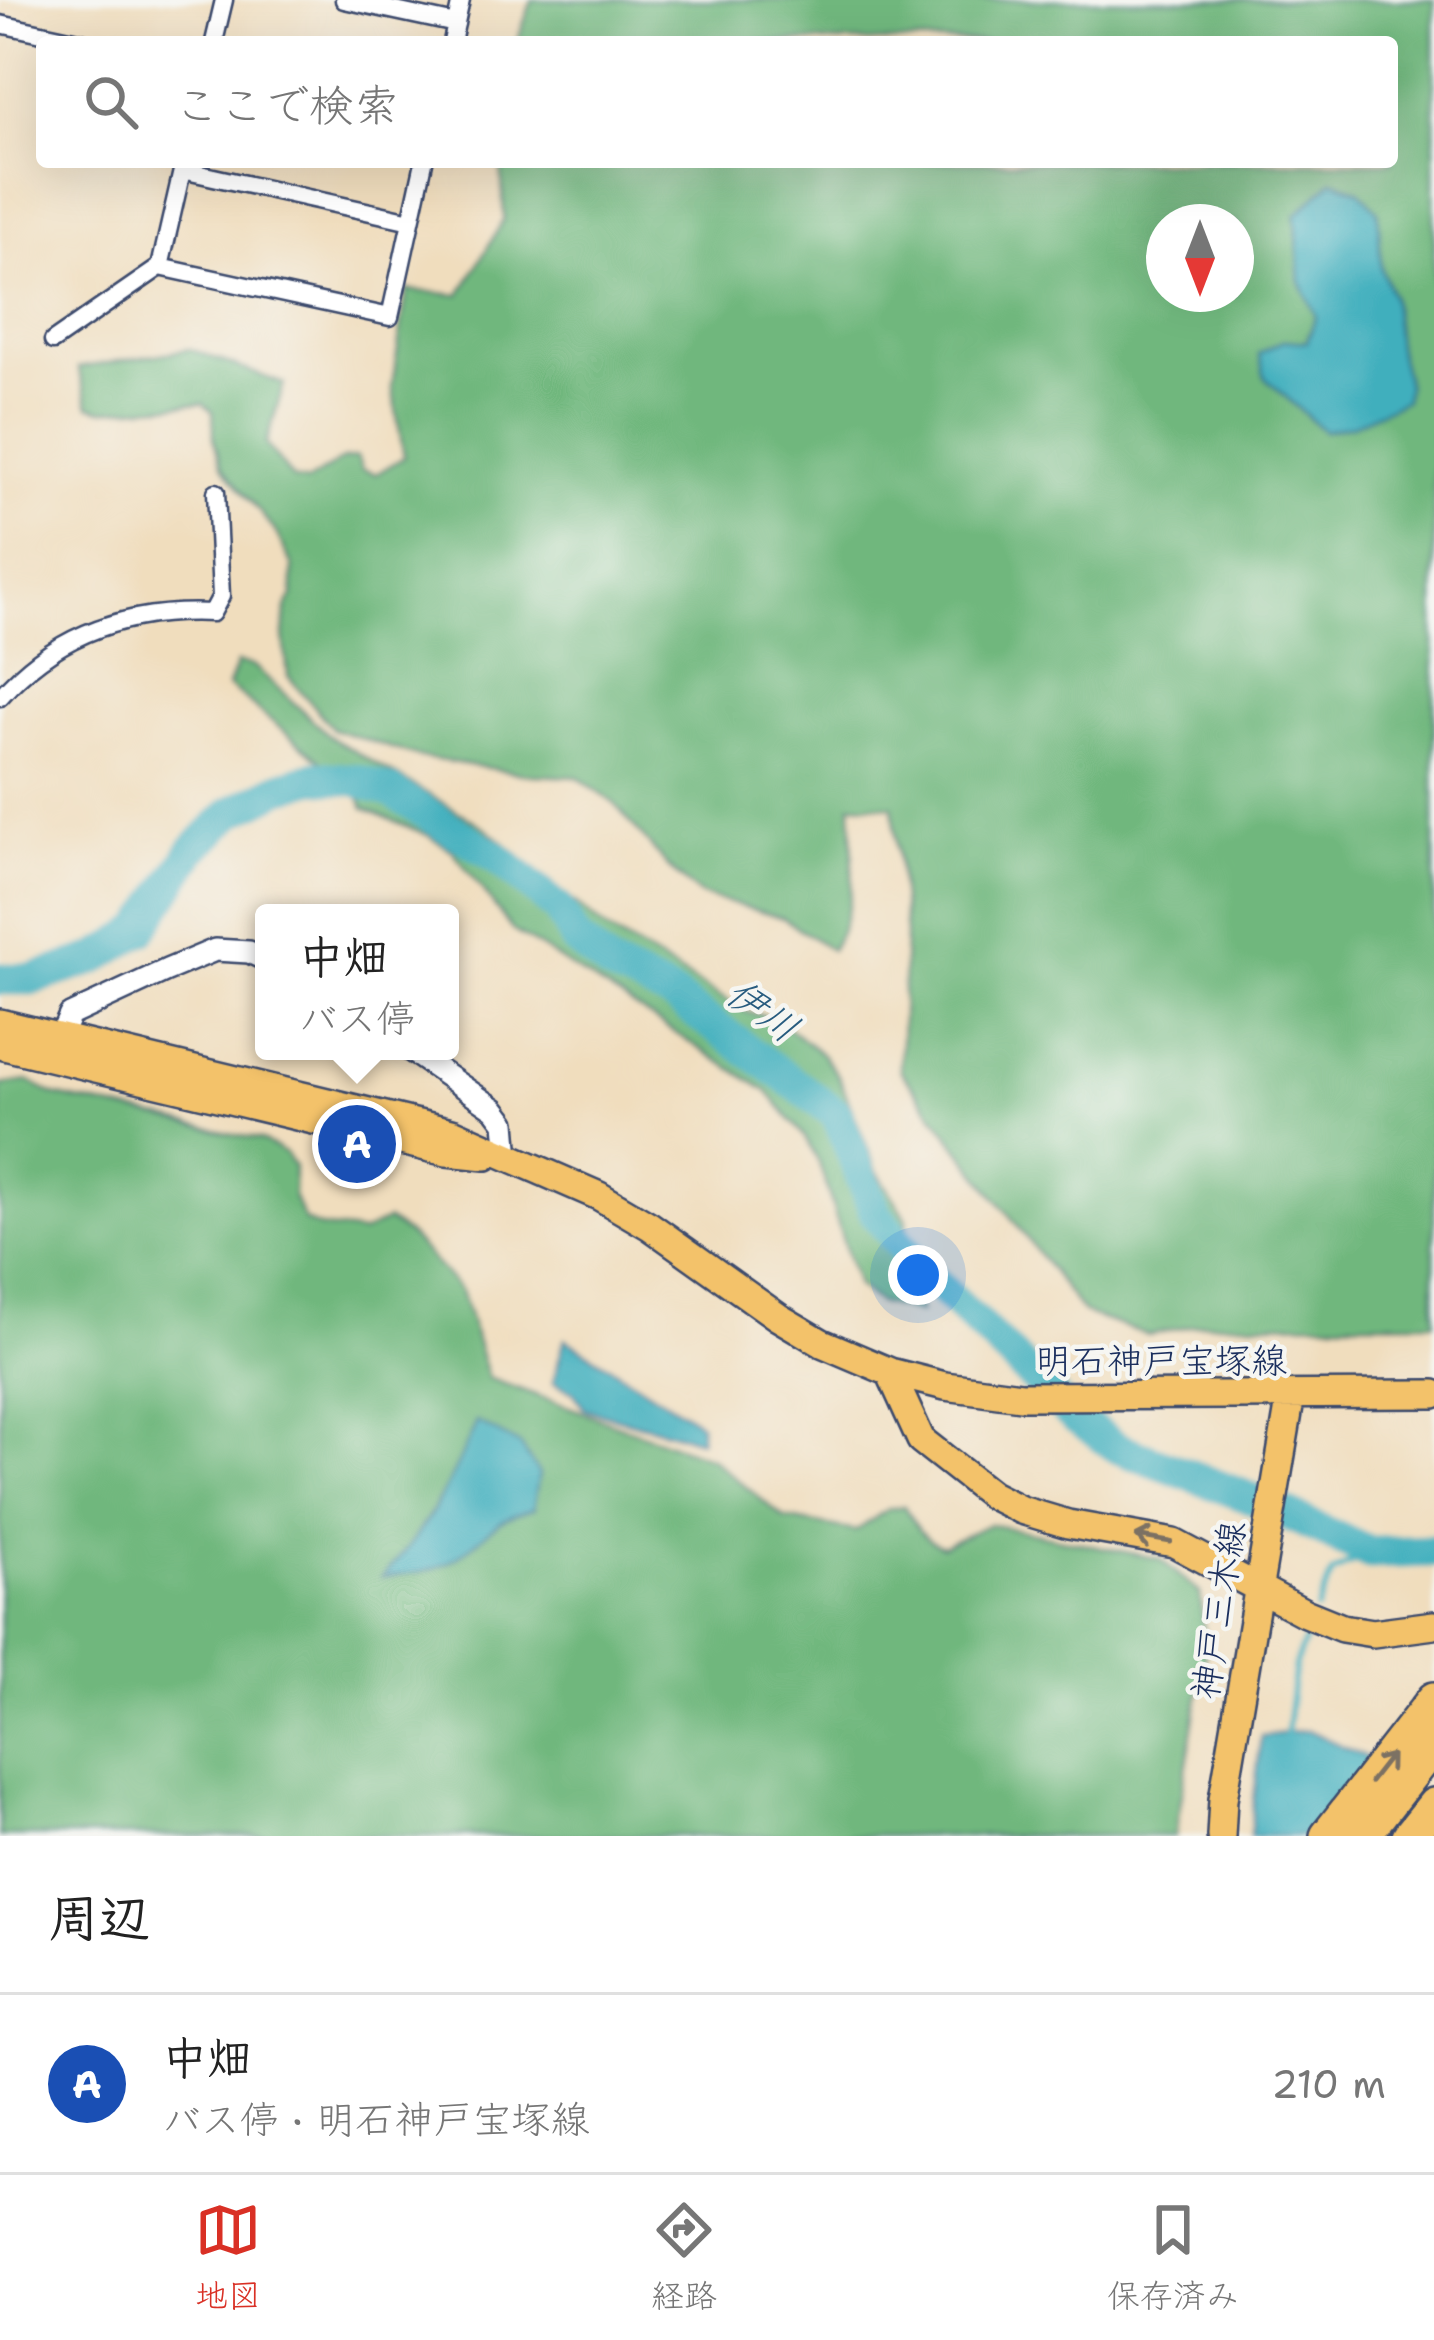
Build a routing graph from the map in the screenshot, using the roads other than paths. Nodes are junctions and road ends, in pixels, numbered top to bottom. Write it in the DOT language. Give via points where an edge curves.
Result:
graph roads {
  1 [pos="224,0"];
  2 [pos="344,0"];
  3 [pos="461,0"];
  4 [pos="0,24"];
  5 [pos="454,33"];
  6 [pos="56,36"];
  7 [pos="215,36"];
  8 [pos="183,168"];
  9 [pos="191,168"];
  10 [pos="423,168"];
  11 [pos="412,220"];
  12 [pos="160,267"];
  13 [pos="53,341"];
  14 [pos="216,492"];
  15 [pos="0,697"];
  16 [pos="255,954"];
  17 [pos="0,1023"];
  18 [pos="0,1045"];
  19 [pos="55,1047"];
  20 [pos="424,1060"];
  21 [pos="508,1158"];
  22 [pos="890,1372"];
  23 [pos="1434,1394"];
  24 [pos="1291,1395"];
  25 [pos="1259,1587"];
  26 [pos="1434,1625"];
  27 [pos="1434,1700"];
  28 [pos="1434,1745"];
  29 [pos="1434,1805"];
  30 [pos="1221,1836"];
  31 [pos="1328,1836"];
  32 [pos="1364,1836"];
  33 [pos="1409,1836"];
  1 -- 7 [label="street"];
  2 -- 5 [label="street"];
  3 -- 5 [label="street"];
  4 -- 6 [label="street"];
  8 -- 12 [label="street"];
  9 -- 11 [label="street"];
  10 -- 11 [label="street"];
  11 -- 12 [label="street" via="390,317"];
  12 -- 13 [label="street"];
  14 -- 15 [label="street" via="221,596 212,613 176,611 96,629 39,656"];
  16 -- 19 [label="street" via="215,950 70,1015"];
  17 -- 19 [label="main road, 明石神戸宝塚線"];
  18 -- 19 [label="main road, 明石神戸宝塚線"];
  19 -- 21 [label="main road, 明石神戸宝塚線" via="452,1132"];
  20 -- 21 [label="street" via="495,1109 505,1122"];
  21 -- 22 [label="main road, 明石神戸宝塚線" via="599,1196 778,1317"];
  22 -- 24 [label="main road, 明石神戸宝塚線" via="1021,1396"];
  25 -- 22 [label="main road, one-way" via="1174,1543 1068,1524 991,1495 921,1440"];
  23 -- 24 [label="main road, 明石神戸宝塚線"];
  24 -- 25 [label="main road, 神戸三木線"];
  25 -- 26 [label="main road" via="1342,1628 1373,1634"];
  25 -- 30 [label="main road, 神戸三木線"];
  31 -- 27 [label="highway, one-way"];
  28 -- 32 [label="highway"];
  29 -- 33 [label="highway"];
}
